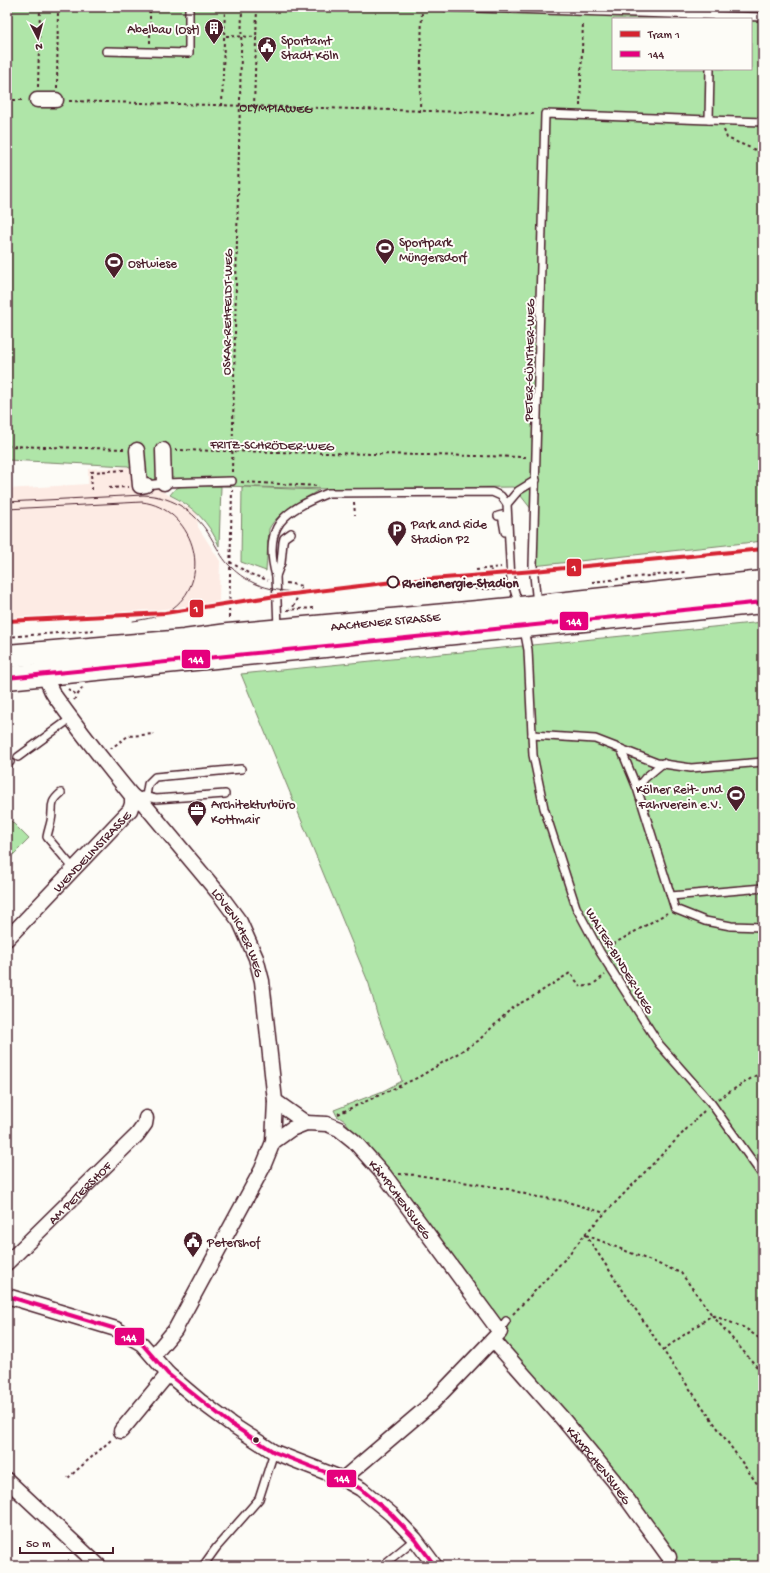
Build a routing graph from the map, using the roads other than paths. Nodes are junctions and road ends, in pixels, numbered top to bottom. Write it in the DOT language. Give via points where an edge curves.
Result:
graph roads {
  1 [pos="189,7"];
  2 [pos="446,7"];
  3 [pos="711,13"];
  4 [pos="763,17"];
  5 [pos="106,51"];
  6 [pos="710,70"];
  7 [pos="37,100"];
  8 [pos="56,100"];
  9 [pos="710,120"];
  10 [pos="763,122"];
  11 [pos="138,450"];
  12 [pos="163,450"];
  13 [pos="536,480"];
  14 [pos="232,481"];
  15 [pos="164,483"];
  16 [pos="143,486"];
  17 [pos="507,504"];
  18 [pos="498,516"];
  19 [pos="291,532"];
  20 [pos="510,566"];
  21 [pos="276,576"];
  22 [pos="763,582"];
  23 [pos="763,602"];
  24 [pos="525,615"];
  25 [pos="295,638"];
  26 [pos="65,652"];
  27 [pos="8,656"];
  28 [pos="45,675"];
  29 [pos="7,678"];
  30 [pos="70,719"];
  31 [pos="532,735"];
  32 [pos="621,750"];
  33 [pos="18,757"];
  34 [pos="763,762"];
  35 [pos="663,763"];
  36 [pos="241,769"];
  37 [pos="637,788"];
  38 [pos="62,793"];
  39 [pos="225,794"];
  40 [pos="132,796"];
  41 [pos="146,796"];
  42 [pos="74,869"];
  43 [pos="763,888"];
  44 [pos="671,896"];
  45 [pos="763,927"];
  46 [pos="7,939"];
  47 [pos="275,1101"];
  48 [pos="146,1118"];
  49 [pos="306,1123"];
  50 [pos="273,1142"];
  51 [pos="763,1176"];
  52 [pos="7,1263"];
  53 [pos="7,1296"];
  54 [pos="500,1331"];
  55 [pos="154,1356"];
  56 [pos="168,1374"];
  57 [pos="121,1431"];
  58 [pos="274,1452"];
  59 [pos="343,1479"];
  60 [pos="7,1480"];
  61 [pos="415,1539"];
  62 [pos="669,1557"];
  63 [pos="99,1566"];
  64 [pos="203,1566"];
  65 [pos="382,1566"];
  66 [pos="435,1566"];
  1 -- 5 [label="lane" via="189,53"];
  2 -- 3 [label="lane"];
  3 -- 4 [label="lane"];
  6 -- 9 [label="lane"];
  7 -- 8 [label="street"];
  9 -- 10 [label="lane"];
  9 -- 13 [label="lane, PETER-GÜNTHER-WEG" via="546,114"];
  11 -- 16 [label="street"];
  12 -- 15 [label="street"];
  13 -- 17 [label="lane" via="518,491"];
  13 -- 24 [label="lane, PETER-GÜNTHER-WEG" via="534,566"];
  14 -- 15 [label="lane"];
  15 -- 16 [label="lane"];
  17 -- 20 [label="lane"];
  17 -- 21 [label="lane" via="501,496 492,492 328,493 309,502 277,524 271,559"];
  18 -- 20 [label="lane" via="502,515"];
  19 -- 21 [label="lane" via="284,538 281,563"];
  20 -- 24 [label="lane" via="512,584"];
  21 -- 25 [label="lane"];
  22 -- 24 [label="main road, AACHENER STRASSE"];
  23 -- 24 [label="main road, AACHENER STRASSE"];
  24 -- 25 [label="main road, AACHENER STRASSE"];
  24 -- 25 [label="main road, AACHENER STRASSE"];
  24 -- 31 [label="lane, WALTER-BINDER-WEG"];
  25 -- 26 [label="main road, AACHENER STRASSE" via="184,641"];
  25 -- 28 [label="main road, AACHENER STRASSE"];
  26 -- 27 [label="main road, AACHENER STRASSE"];
  26 -- 28 [label="street"];
  27 -- 28 [label="street"];
  28 -- 29 [label="main road, AACHENER STRASSE"];
  28 -- 30 [label="street, WENDELINSTRASSE"];
  30 -- 33 [label="lane"];
  30 -- 40 [label="street, WENDELINSTRASSE"];
  31 -- 32 [label="lane" via="595,739"];
  31 -- 51 [label="lane, WALTER-BINDER-WEG" via="533,755 544,808 576,907 600,952 659,1044 711,1103"];
  32 -- 35 [label="lane"];
  32 -- 37 [label="lane"];
  34 -- 35 [label="lane" via="691,768"];
  35 -- 37 [label="lane"];
  36 -- 41 [label="lane" via="155,777 148,784"];
  37 -- 44 [label="lane"];
  38 -- 42 [label="lane" via="52,804 47,837"];
  39 -- 41 [label="lane" via="156,799"];
  40 -- 41 [label="lane"];
  40 -- 42 [label="street, WENDELINSTRASSE" via="130,810"];
  40 -- 47 [label="street, LÖVENICHER WEG" via="144,804 220,895 249,939 262,981"];
  42 -- 46 [label="street, WENDELINSTRASSE"];
  43 -- 44 [label="lane"];
  44 -- 45 [label="lane" via="674,909 704,921 731,926"];
  47 -- 49 [label="street"];
  47 -- 50 [label="street, LÖVENICHER WEG"];
  48 -- 52 [label="street, AM PETERSHOF" via="137,1136"];
  49 -- 50 [label="street, KÄMPCHENSWEG" via="291,1129"];
  49 -- 54 [label="street, KÄMPCHENSWEG" via="327,1124 354,1140 386,1176"];
  50 -- 55 [label="street, LÖVENICHER WEG" via="262,1169 213,1261 174,1330"];
  53 -- 55 [label="street" via="23,1303 116,1329 142,1344"];
  54 -- 59 [label="street" via="431,1404"];
  54 -- 62 [label="street, KÄMPCHENSWEG"];
  55 -- 56 [label="street"];
  56 -- 57 [label="street"];
  56 -- 58 [label="street" via="200,1402"];
  58 -- 59 [label="street"];
  58 -- 64 [label="lane" via="259,1499"];
  59 -- 61 [label="street" via="373,1499"];
  60 -- 63 [label="street"];
  61 -- 65 [label="lane"];
  61 -- 66 [label="street"];
}
